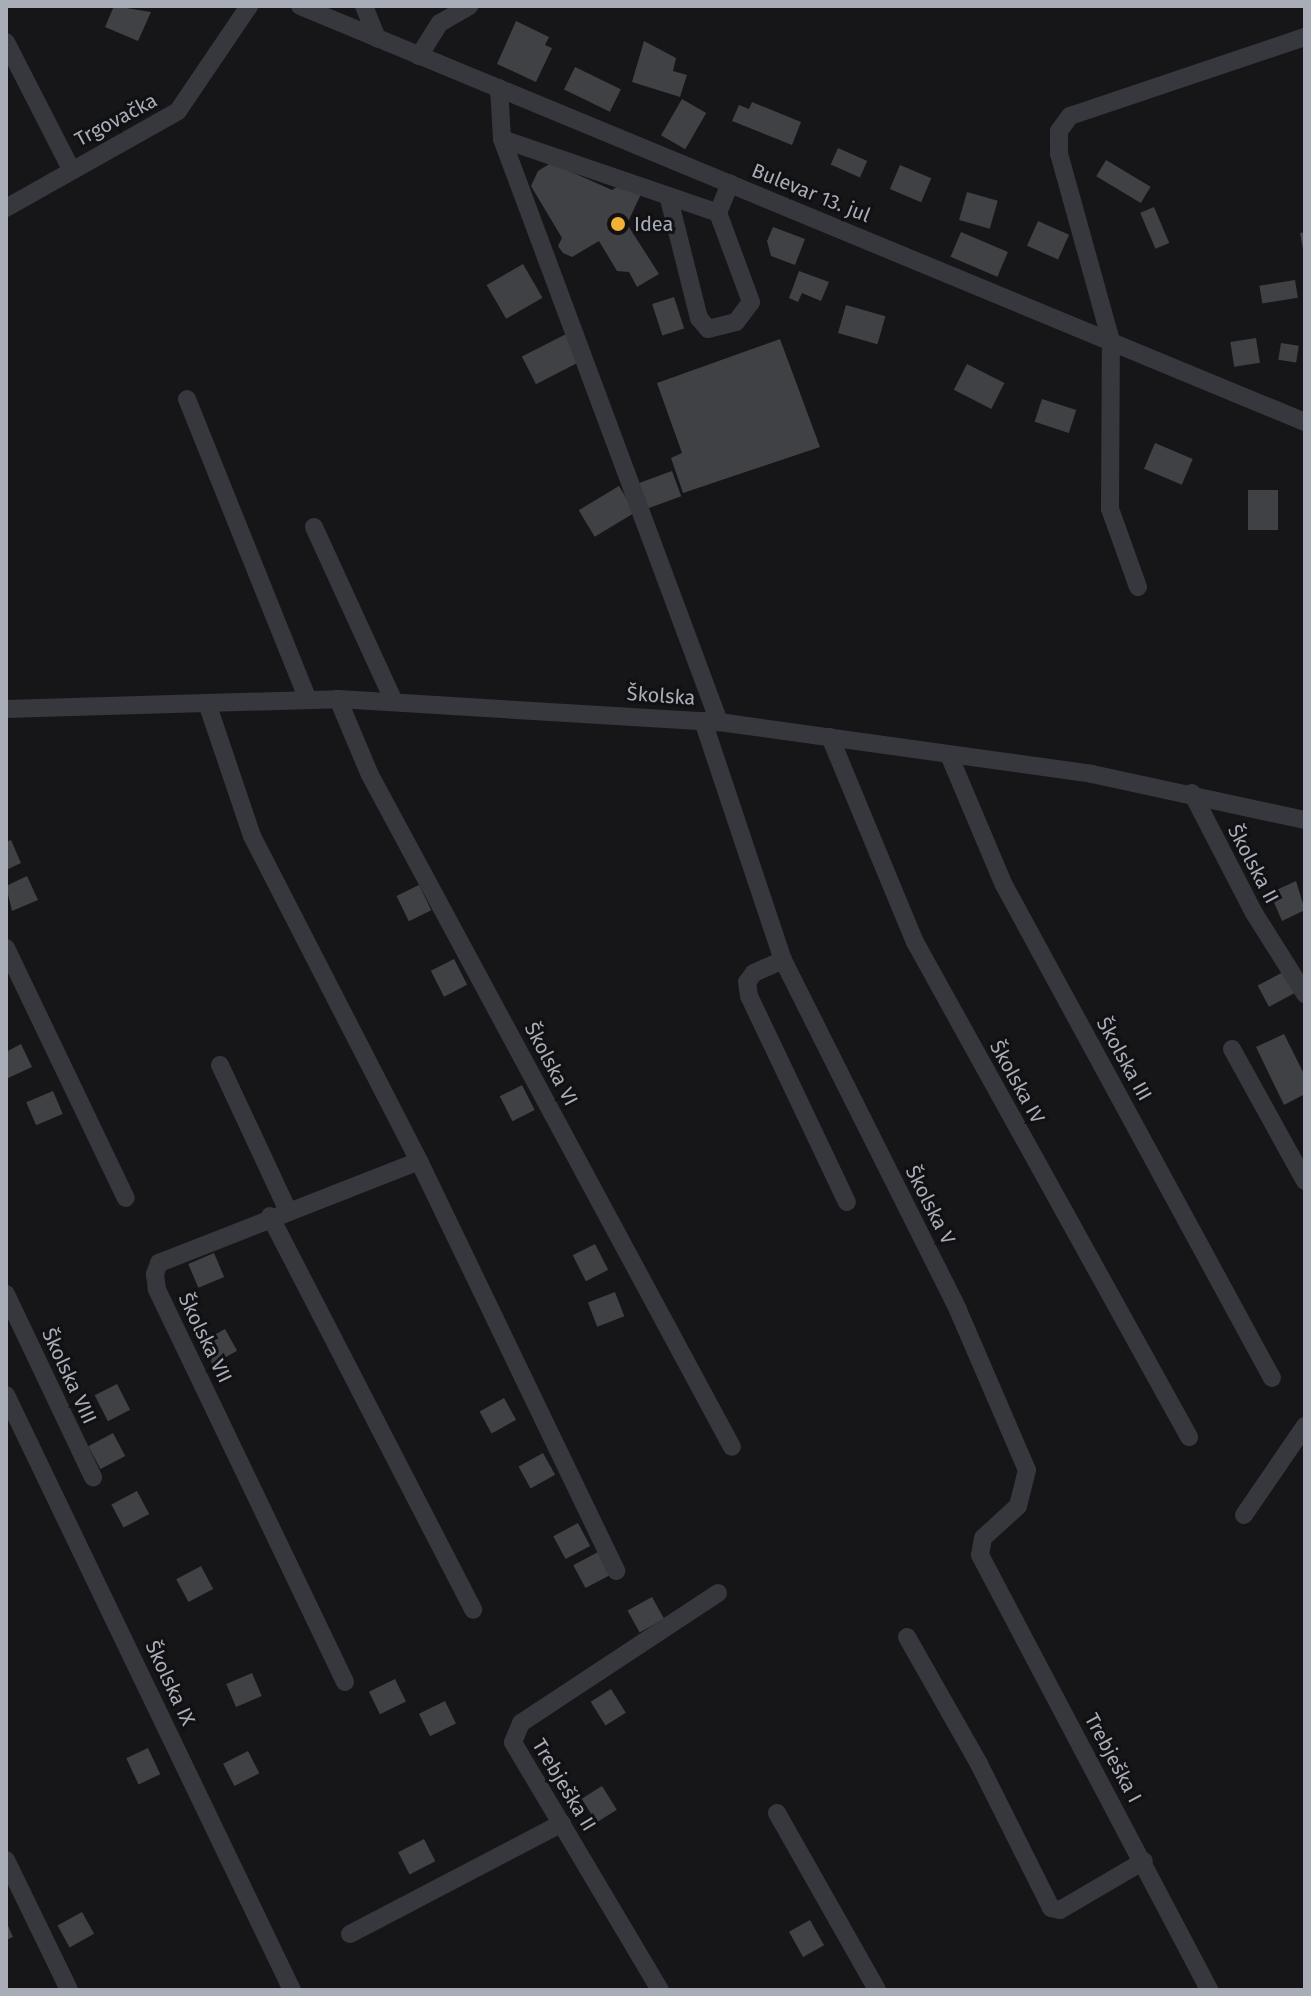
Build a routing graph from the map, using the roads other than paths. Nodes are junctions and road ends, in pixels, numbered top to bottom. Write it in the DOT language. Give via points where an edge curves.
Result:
graph roads {
  1 [pos="249,6"];
  2 [pos="300,6"];
  3 [pos="364,6"];
  4 [pos="470,6"];
  5 [pos="1305,37"];
  6 [pos="377,39"];
  7 [pos="6,42"];
  8 [pos="419,56"];
  9 [pos="499,88"];
  10 [pos="502,139"];
  11 [pos="71,169"];
  12 [pos="730,183"];
  13 [pos="669,199"];
  14 [pos="6,208"];
  15 [pos="718,213"];
  16 [pos="1111,341"];
  17 [pos="187,399"];
  18 [pos="1305,422"];
  19 [pos="314,527"];
  20 [pos="1138,587"];
  21 [pos="338,699"];
  22 [pos="308,700"];
  23 [pos="394,702"];
  24 [pos="208,706"];
  25 [pos="6,709"];
  26 [pos="711,722"];
  27 [pos="830,737"];
  28 [pos="949,755"];
  29 [pos="1192,793"];
  30 [pos="1305,820"];
  31 [pos="6,948"];
  32 [pos="783,960"];
  33 [pos="1305,994"];
  34 [pos="1232,1049"];
  35 [pos="220,1065"];
  36 [pos="419,1161"];
  37 [pos="1305,1181"];
  38 [pos="126,1198"];
  39 [pos="847,1202"];
  40 [pos="278,1213"];
  41 [pos="6,1294"];
  42 [pos="1272,1378"];
  43 [pos="6,1395"];
  44 [pos="1305,1426"];
  45 [pos="1189,1437"];
  46 [pos="732,1447"];
  47 [pos="93,1477"];
  48 [pos="1244,1515"];
  49 [pos="980,1547"];
  50 [pos="616,1571"];
  51 [pos="718,1593"];
  52 [pos="473,1610"];
  53 [pos="907,1637"];
  54 [pos="345,1682"];
  55 [pos="777,1813"];
  56 [pos="562,1823"];
  57 [pos="6,1860"];
  58 [pos="1144,1861"];
  59 [pos="350,1934"];
  60 [pos="69,1990"];
  61 [pos="292,1990"];
  62 [pos="660,1990"];
  63 [pos="877,1990"];
  64 [pos="1209,1990"];
  1 -- 11 [label="street, Trgovačka" via="178,111"];
  2 -- 6 [label="street, Bulevar 13. jul"];
  3 -- 6 [label="street"];
  4 -- 8 [label="street" via="440,23"];
  5 -- 16 [label="street" via="1070,116 1062,125 1059,154"];
  6 -- 8 [label="street, Bulevar 13. jul"];
  7 -- 11 [label="street"];
  8 -- 9 [label="street, Bulevar 13. jul"];
  9 -- 10 [label="street, Školska V"];
  9 -- 12 [label="street, Bulevar 13. jul"];
  10 -- 13 [label="street"];
  10 -- 26 [label="street, Školska V"];
  11 -- 14 [label="street, Trgovačka"];
  12 -- 15 [label="street"];
  12 -- 16 [label="street, Bulevar 13. jul"];
  13 -- 15 [label="street"];
  13 -- 15 [label="street" via="699,318 708,329 736,322 751,302"];
  16 -- 18 [label="street, Bulevar 13. jul"];
  16 -- 20 [label="street" via="1110,509"];
  17 -- 22 [label="street"];
  19 -- 23 [label="street"];
  21 -- 22 [label="street, Školska"];
  21 -- 23 [label="street, Školska"];
  21 -- 46 [label="street, Školska VI" via="370,775"];
  22 -- 24 [label="street, Školska"];
  23 -- 26 [label="street, Školska"];
  24 -- 25 [label="street, Školska"];
  24 -- 36 [label="street" via="252,836"];
  26 -- 27 [label="street, Školska"];
  26 -- 32 [label="street, Školska V"];
  27 -- 28 [label="street, Školska"];
  27 -- 45 [label="street, Školska IV" via="915,942"];
  28 -- 29 [label="street, Školska"];
  28 -- 42 [label="street, Školska III" via="1004,885"];
  29 -- 30 [label="street, Školska"];
  29 -- 33 [label="street, Školska II" via="1254,913"];
  31 -- 38 [label="street"];
  32 -- 39 [label="street" via="754,973 747,982 749,996"];
  32 -- 49 [label="street, Školska V" via="958,1310 1028,1475 1015,1511"];
  34 -- 37 [label="street"];
  35 -- 40 [label="street"];
  36 -- 40 [label="street, Školska VII"];
  36 -- 50 [label="street"];
  40 -- 52 [label="street"];
  40 -- 54 [label="street, Školska VII" via="159,1263 157,1289"];
  41 -- 47 [label="street, Školska VIII"];
  43 -- 61 [label="street, Školska IX"];
  44 -- 48 [label="street"];
  49 -- 58 [label="street, Trebješka I"];
  51 -- 56 [label="street, Trebješka II" via="521,1723 513,1742"];
  53 -- 58 [label="street" via="1051,1908 1060,1910"];
  55 -- 63 [label="street"];
  56 -- 59 [label="street"];
  56 -- 62 [label="street, Trebješka II"];
  57 -- 60 [label="street"];
  58 -- 64 [label="street, Trebješka I"];
}
